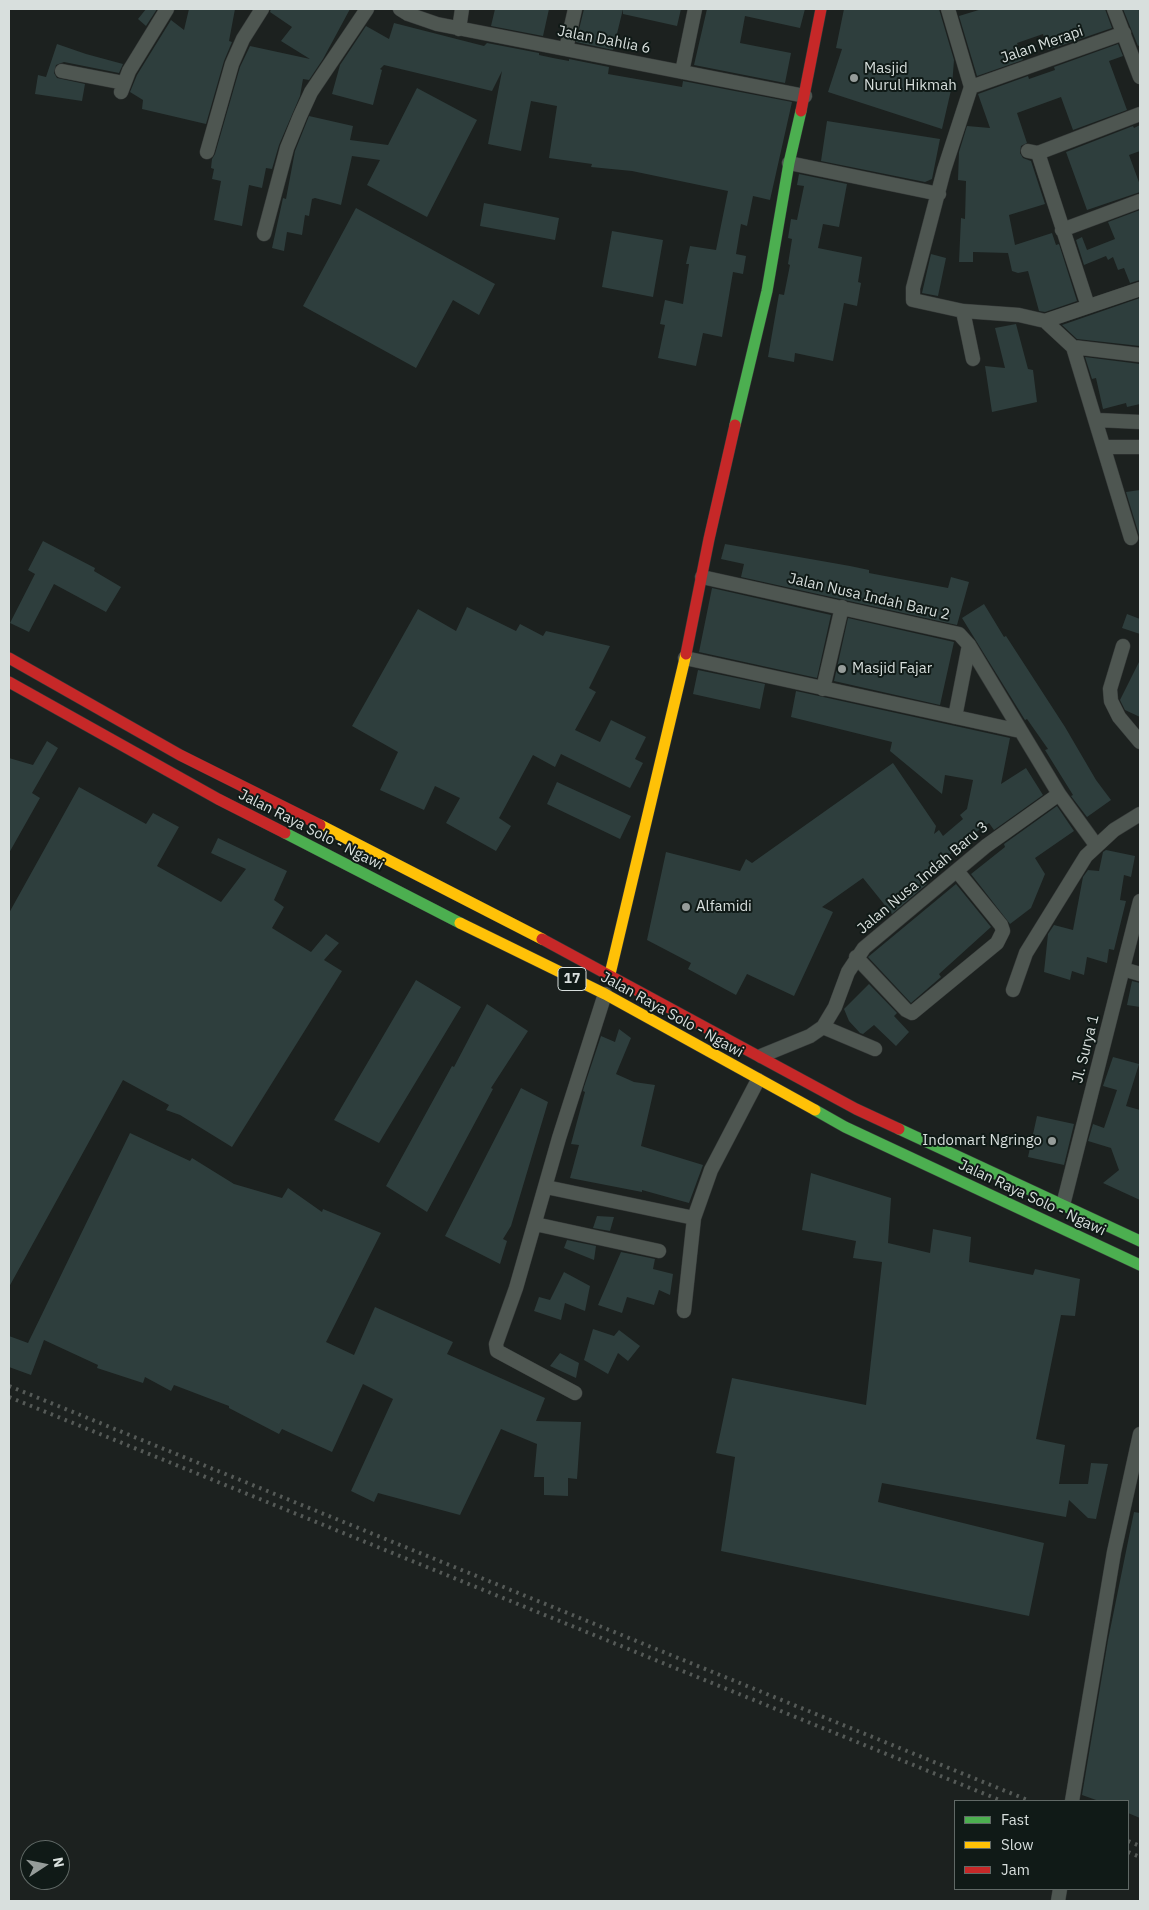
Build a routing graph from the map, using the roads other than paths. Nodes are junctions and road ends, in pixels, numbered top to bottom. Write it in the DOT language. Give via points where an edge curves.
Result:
graph roads {
  1 [pos="167,9"];
  2 [pos="262,9"];
  3 [pos="367,9"];
  4 [pos="400,9"];
  5 [pos="462,9"];
  6 [pos="575,9"];
  7 [pos="696,9"];
  8 [pos="821,9"];
  9 [pos="948,9"];
  10 [pos="1114,9"];
  11 [pos="459,29"];
  12 [pos="1124,34"];
  13 [pos="566,49"];
  14 [pos="62,71"];
  15 [pos="682,72"];
  16 [pos="1140,77"];
  17 [pos="971,87"];
  18 [pos="805,96"];
  19 [pos="1140,114"];
  20 [pos="207,152"];
  21 [pos="789,163"];
  22 [pos="938,194"];
  23 [pos="1140,201"];
  24 [pos="1062,230"];
  25 [pos="264,234"];
  26 [pos="1140,289"];
  27 [pos="1088,306"];
  28 [pos="963,311"];
  29 [pos="1045,321"];
  30 [pos="1073,347"];
  31 [pos="1140,355"];
  32 [pos="973,359"];
  33 [pos="1097,420"];
  34 [pos="1140,422"];
  35 [pos="1104,447"];
  36 [pos="1140,447"];
  37 [pos="1131,538"];
  38 [pos="702,577"];
  39 [pos="842,608"];
  40 [pos="969,645"];
  41 [pos="1123,646"];
  42 [pos="9,658"];
  43 [pos="685,658"];
  44 [pos="9,682"];
  45 [pos="823,689"];
  46 [pos="955,717"];
  47 [pos="1020,731"];
  48 [pos="1140,742"];
  49 [pos="1059,794"];
  50 [pos="1140,814"];
  51 [pos="1092,840"];
  52 [pos="957,871"];
  53 [pos="1140,901"];
  54 [pos="856,957"];
  55 [pos="1123,969"];
  56 [pos="610,974"];
  57 [pos="1140,974"];
  58 [pos="1013,990"];
  59 [pos="605,994"];
  60 [pos="823,1027"];
  61 [pos="875,1049"];
  62 [pos="761,1056"];
  63 [pos="758,1080"];
  64 [pos="546,1187"];
  65 [pos="1063,1205"];
  66 [pos="694,1218"];
  67 [pos="535,1224"];
  68 [pos="1140,1241"];
  69 [pos="659,1251"];
  70 [pos="1140,1265"];
  71 [pos="684,1311"];
  72 [pos="575,1393"];
  73 [pos="1140,1434"];
  74 [pos="1072,1800"];
  1 -- 14 [label="street" via="123,88"];
  2 -- 20 [label="street" via="232,64"];
  3 -- 25 [label="street" via="316,83 300,116 282,163"];
  4 -- 11 [label="street, Jalan Dahlia 6" via="424,21"];
  5 -- 11 [label="street"];
  6 -- 13 [label="street"];
  7 -- 15 [label="street"];
  8 -- 18 [label="main road"];
  9 -- 17 [label="street"];
  10 -- 12 [label="street"];
  11 -- 13 [label="street, Jalan Dahlia 6"];
  12 -- 16 [label="street"];
  12 -- 17 [label="street, Jalan Merapi"];
  13 -- 15 [label="street, Jalan Dahlia 6"];
  15 -- 18 [label="street, Jalan Dahlia 6"];
  17 -- 22 [label="street"];
  18 -- 21 [label="main road"];
  19 -- 24 [label="street" via="1033,152"];
  21 -- 22 [label="street"];
  21 -- 38 [label="main road" via="767,291"];
  22 -- 28 [label="street" via="911,294 918,302"];
  23 -- 24 [label="street"];
  24 -- 27 [label="street"];
  26 -- 27 [label="street"];
  27 -- 29 [label="street"];
  28 -- 29 [label="street" via="1019,315"];
  28 -- 32 [label="street"];
  29 -- 30 [label="street"];
  30 -- 31 [label="street"];
  30 -- 33 [label="street"];
  33 -- 34 [label="street"];
  33 -- 35 [label="street"];
  35 -- 36 [label="street"];
  35 -- 37 [label="street"];
  38 -- 39 [label="street, Jalan Nusa Indah Baru 2"];
  38 -- 43 [label="main road"];
  39 -- 40 [label="street, Jalan Nusa Indah Baru 2" via="948,630 958,634"];
  39 -- 45 [label="street"];
  40 -- 46 [label="street"];
  40 -- 47 [label="street, Jalan Nusa Indah Baru 2"];
  41 -- 48 [label="street" via="1110,689 1111,701 1119,717"];
  42 -- 56 [label="main road, Jalan Raya Solo - Ngawi / 17" via="180,755"];
  43 -- 45 [label="street"];
  43 -- 56 [label="main road"];
  44 -- 59 [label="main road, Jalan Raya Solo - Ngawi / 17" via="218,799"];
  45 -- 46 [label="street"];
  46 -- 47 [label="street"];
  47 -- 49 [label="street, Jalan Nusa Indah Baru 2"];
  49 -- 51 [label="street, Jalan Nusa Indah Baru 2"];
  49 -- 52 [label="street, Jalan Nusa Indah Baru 3"];
  50 -- 51 [label="street"];
  51 -- 58 [label="street" via="1086,856 1026,953"];
  52 -- 54 [label="street, Jalan Nusa Indah Baru 3"];
  52 -- 54 [label="street" via="1001,925 1003,931 997,943 912,1013"];
  53 -- 55 [label="street, Jl. Surya 1"];
  54 -- 60 [label="street, Jalan Nusa Indah Baru 3" via="836,1007"];
  55 -- 57 [label="street"];
  55 -- 65 [label="street, Jl. Surya 1"];
  56 -- 59 [label="main road"];
  56 -- 62 [label="main road, Jalan Raya Solo - Ngawi / 17"];
  59 -- 63 [label="main road, Jalan Raya Solo - Ngawi / 17"];
  59 -- 64 [label="street"];
  60 -- 61 [label="street"];
  60 -- 62 [label="street, Jalan Nusa Indah Baru 3" via="810,1036"];
  62 -- 65 [label="main road, Jalan Raya Solo - Ngawi / 17" via="856,1109"];
  63 -- 66 [label="street" via="711,1170"];
  63 -- 70 [label="main road, Jalan Raya Solo - Ngawi / 17" via="845,1126"];
  64 -- 66 [label="street"];
  64 -- 67 [label="street"];
  65 -- 68 [label="main road, Jalan Raya Solo - Ngawi / 17"];
  66 -- 71 [label="street"];
  67 -- 69 [label="street"];
  67 -- 72 [label="street" via="496,1348"];
  73 -- 74 [label="street" via="1114,1552"];
}
